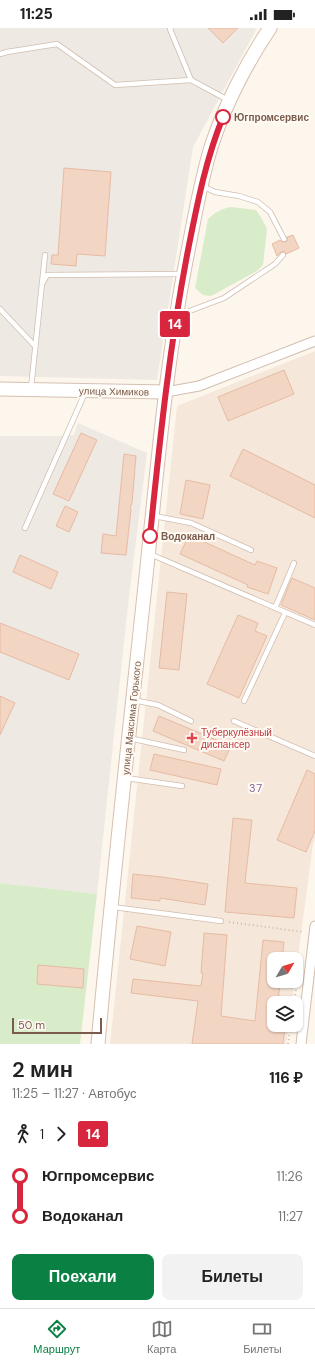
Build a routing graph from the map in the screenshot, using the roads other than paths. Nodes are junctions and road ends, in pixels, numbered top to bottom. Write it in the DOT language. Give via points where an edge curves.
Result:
graph roads {
  1 [pos="171,28"];
  2 [pos="270,28"];
  3 [pos="0,54"];
  4 [pos="191,80"];
  5 [pos="230,101"];
  6 [pos="201,186"];
  7 [pos="284,239"];
  8 [pos="45,255"];
  9 [pos="283,255"];
  10 [pos="183,274"];
  11 [pos="42,284"];
  12 [pos="0,308"];
  13 [pos="176,316"];
  14 [pos="315,341"];
  15 [pos="35,346"];
  16 [pos="0,389"];
  17 [pos="31,390"];
  18 [pos="86,391"];
  19 [pos="166,392"];
  20 [pos="152,516"];
  21 [pos="25,528"];
  22 [pos="251,550"];
  23 [pos="148,553"];
  24 [pos="294,563"];
  25 [pos="275,608"];
  26 [pos="285,613"];
  27 [pos="315,625"];
  28 [pos="133,700"];
  29 [pos="244,701"];
  30 [pos="234,720"];
  31 [pos="191,721"];
  32 [pos="129,738"];
  33 [pos="184,750"];
  34 [pos="315,756"];
  35 [pos="124,777"];
  36 [pos="182,786"];
  37 [pos="111,907"];
  38 [pos="222,921"];
  39 [pos="315,930"];
  40 [pos="98,1044"];
  41 [pos="301,1044"];
  1 -- 4 [label="lane"];
  2 -- 5 [label="street, улица Максима Горького"];
  3 -- 4 [label="lane" via="57,44 115,85"];
  4 -- 5 [label="lane"];
  5 -- 6 [label="street, улица Максима Горького" via="213,143"];
  6 -- 7 [label="lane" via="258,202 270,212"];
  6 -- 10 [label="street, улица Максима Горького"];
  8 -- 11 [label="lane"];
  9 -- 13 [label="lane" via="275,264 224,298"];
  10 -- 11 [label="lane" via="47,275"];
  10 -- 13 [label="street, улица Максима Горького"];
  11 -- 15 [label="lane"];
  12 -- 15 [label="lane"];
  13 -- 19 [label="street, улица Максима Горького"];
  14 -- 19 [label="street, улица Химиков" via="200,386"];
  15 -- 17 [label="lane"];
  16 -- 17 [label="street, улица Химиков"];
  17 -- 18 [label="street, улица Химиков"];
  18 -- 19 [label="street, улица Химиков"];
  18 -- 21 [label="lane"];
  19 -- 20 [label="street, улица Максима Горького"];
  20 -- 22 [label="lane" via="191,522"];
  20 -- 23 [label="street, улица Максима Горького"];
  23 -- 25 [label="lane"];
  23 -- 28 [label="street, улица Максима Горького"];
  24 -- 25 [label="lane"];
  25 -- 26 [label="lane"];
  26 -- 27 [label="lane"];
  26 -- 29 [label="lane"];
  28 -- 31 [label="lane" via="158,705"];
  28 -- 32 [label="street, улица Максима Горького"];
  30 -- 34 [label="lane"];
  32 -- 33 [label="lane"];
  32 -- 35 [label="street, улица Максима Горького"];
  35 -- 36 [label="lane"];
  35 -- 37 [label="street, улица Максима Горького"];
  37 -- 38 [label="lane"];
  37 -- 40 [label="street, улица Максима Горького"];
  39 -- 41 [label="street"];
}
